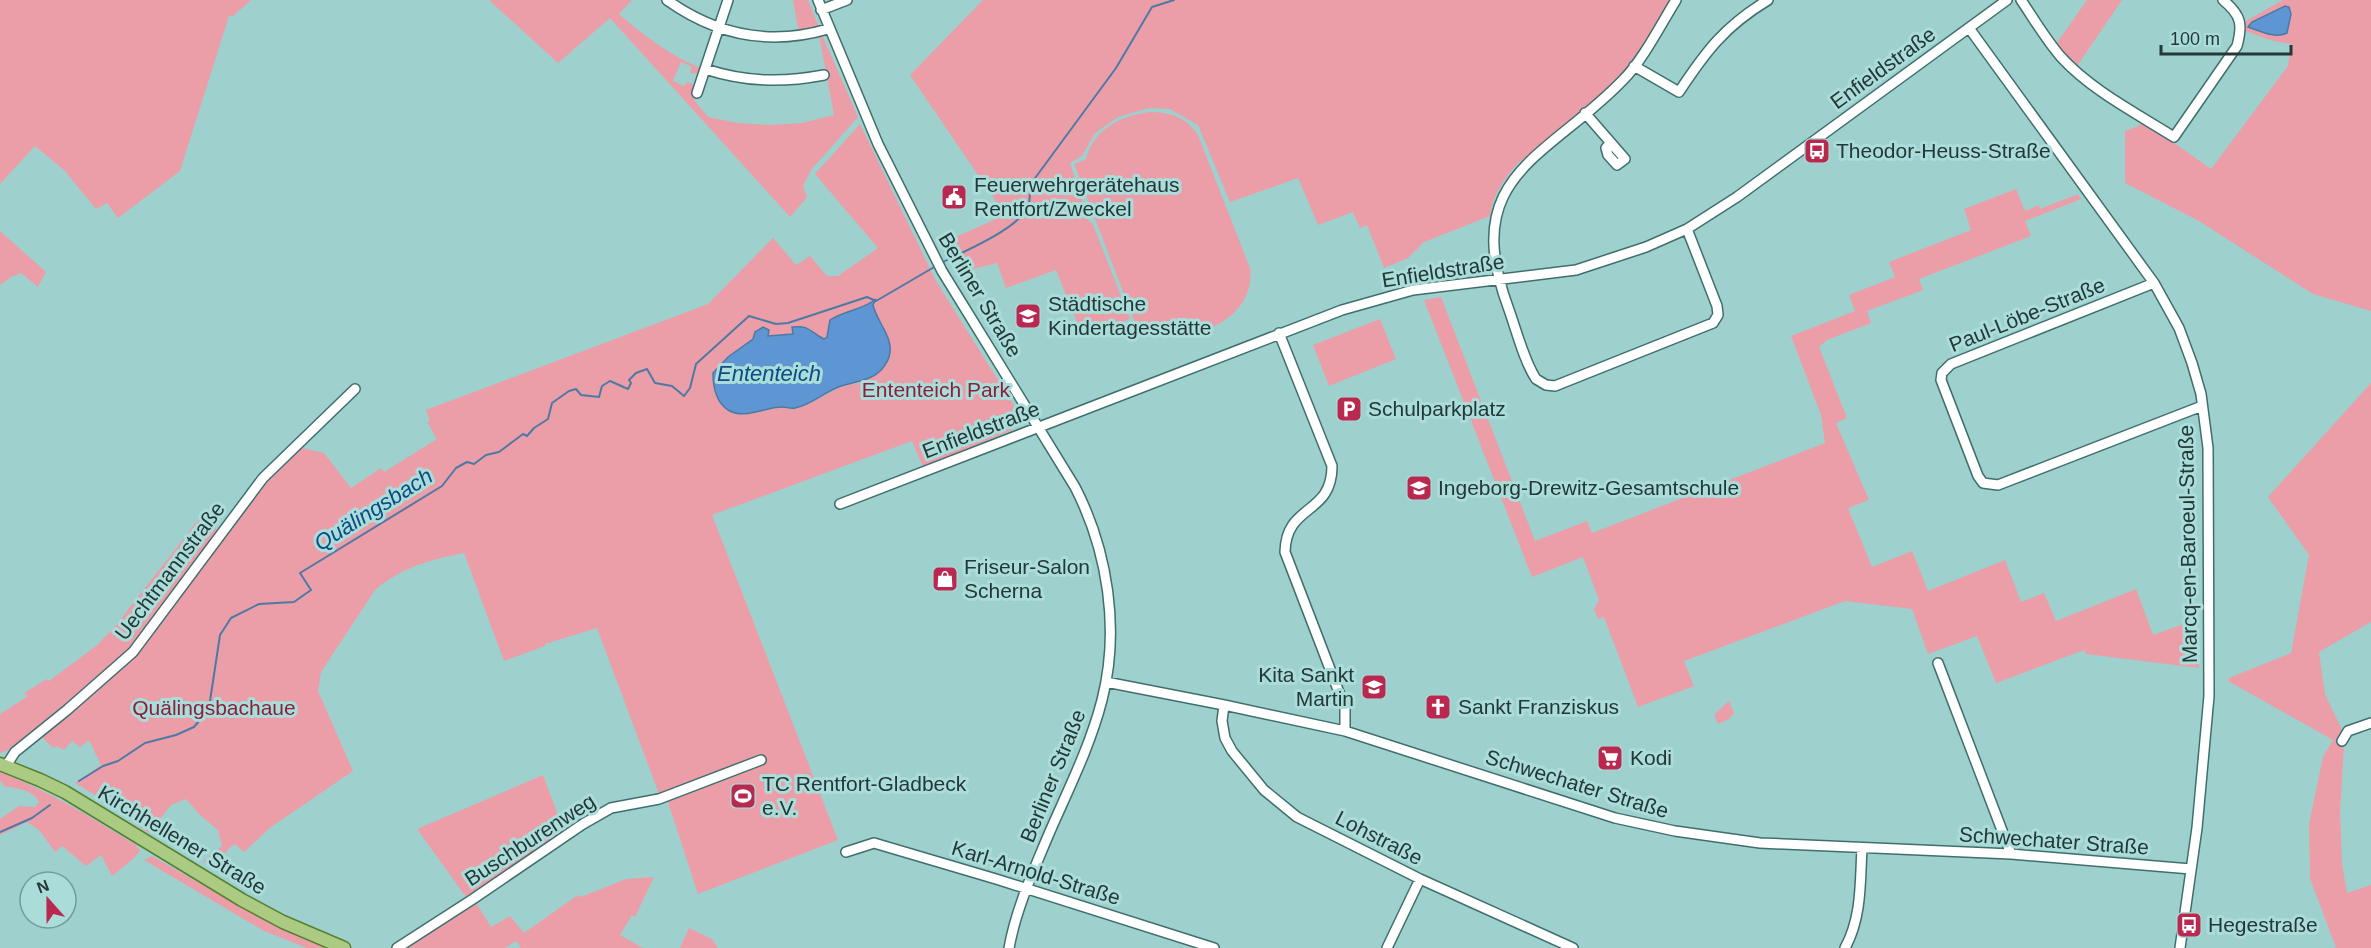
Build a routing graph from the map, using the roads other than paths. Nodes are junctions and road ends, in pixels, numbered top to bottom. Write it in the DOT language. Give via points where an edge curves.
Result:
graph roads {
  1 [pos="667,0"];
  2 [pos="728,0"];
  3 [pos="847,0"];
  4 [pos="1676,0"];
  5 [pos="1745,0"];
  6 [pos="1768,0"];
  7 [pos="2007,0"];
  8 [pos="2021,0"];
  9 [pos="2223,0"];
  10 [pos="819,5"];
  11 [pos="1751,10"];
  12 [pos="1969,28"];
  13 [pos="719,29"];
  14 [pos="828,29"];
  15 [pos="1634,66"];
  16 [pos="705,69"];
  17 [pos="824,75"];
  18 [pos="697,93"];
  19 [pos="1585,113"];
  20 [pos="1610,143"];
  21 [pos="1687,229"];
  22 [pos="1498,279"];
  23 [pos="2154,283"];
  24 [pos="1279,333"];
  25 [pos="355,389"];
  26 [pos="2202,406"];
  27 [pos="1039,427"];
  28 [pos="840,504"];
  29 [pos="1938,663"];
  30 [pos="1106,682"];
  31 [pos="1224,705"];
  32 [pos="2371,723"];
  33 [pos="1345,731"];
  34 [pos="2342,741"];
  35 [pos="760,760"];
  36 [pos="3,765"];
  37 [pos="1862,848"];
  38 [pos="846,852"];
  39 [pos="2012,854"];
  40 [pos="2192,869"];
  41 [pos="1420,879"];
  42 [pos="1026,889"];
  43 [pos="1568,947"];
  44 [pos="344,948"];
  45 [pos="397,948"];
  46 [pos="1009,948"];
  47 [pos="1214,948"];
  48 [pos="1387,948"];
  49 [pos="1845,948"];
  50 [pos="2180,948"];
  1 -- 13 [label="street" via="693,18"];
  2 -- 13 [label="street"];
  3 -- 10 [label="street"];
  4 -- 15 [label="street"];
  5 -- 11 [label="street"];
  6 -- 11 [label="street"];
  7 -- 12 [label="street, Enfieldstraße"];
  8 -- 9 [label="street" via="2060,56 2075,70 2174,137 2237,46 2242,29 2233,9"];
  10 -- 14 [label="street, Berliner Straße"];
  11 -- 15 [label="street" via="1716,40 1679,92"];
  12 -- 21 [label="street, Enfieldstraße"];
  12 -- 23 [label="street, Marcq-en-Baroeul-Straße"];
  13 -- 14 [label="street" via="774,38"];
  13 -- 16 [label="street"];
  14 -- 27 [label="street, Berliner Straße" via="878,144 942,271"];
  15 -- 19 [label="street"];
  16 -- 17 [label="street" via="774,82"];
  16 -- 18 [label="street"];
  19 -- 20 [label="street"];
  19 -- 22 [label="street" via="1521,170 1505,192 1494,220"];
  21 -- 22 [label="street, Enfieldstraße" via="1576,270"];
  21 -- 22 [label="street" via="1718,306 1713,323 1555,386 1542,384 1534,376"];
  22 -- 24 [label="street, Enfieldstraße" via="1402,292"];
  23 -- 26 [label="street, Marcq-en-Baroeul-Straße" via="2179,328"];
  23 -- 26 [label="street, Paul-Löbe-Straße" via="1951,364 1941,380 1972,461 1983,483 1998,485"];
  24 -- 27 [label="street, Enfieldstraße"];
  24 -- 33 [label="street" via="1332,466 1332,483 1324,497 1291,525 1285,537 1285,552 1345,708"];
  25 -- 36 [label="street, Uechtmannstraße" via="263,478 133,652"];
  26 -- 40 [label="street, Marcq-en-Baroeul-Straße" via="2208,448 2209,696"];
  27 -- 28 [label="street, Enfieldstraße"];
  27 -- 30 [label="street, Berliner Straße" via="1086,508 1103,562 1110,608"];
  29 -- 39 [label="street"];
  30 -- 31 [label="street, Schwechater Straße"];
  30 -- 42 [label="street, Berliner Straße" via="1094,725"];
  31 -- 33 [label="street, Schwechater Straße"];
  31 -- 41 [label="street, Lohstraße" via="1225,738 1274,800 1297,817"];
  32 -- 34 [label="street" via="2348,731"];
  33 -- 37 [label="street, Schwechater Straße" via="1578,807 1650,826 1719,839"];
  35 -- 45 [label="street, Buschburenweg" via="659,799 611,808"];
  36 -- 44 [label="main road, Kirchhellener Straße" via="65,792 242,900"];
  37 -- 39 [label="street, Schwechater Straße"];
  37 -- 49 [label="street" via="1859,905 1853,934"];
  38 -- 42 [label="street, Karl-Arnold-Straße" via="874,843"];
  39 -- 40 [label="street, Schwechater Straße"];
  40 -- 50 [label="street, Marcq-en-Baroeul-Straße"];
  41 -- 43 [label="street, Lohstraße"];
  41 -- 48 [label="street"];
  42 -- 46 [label="street, Berliner Straße"];
  42 -- 47 [label="street, Karl-Arnold-Straße"];
}
